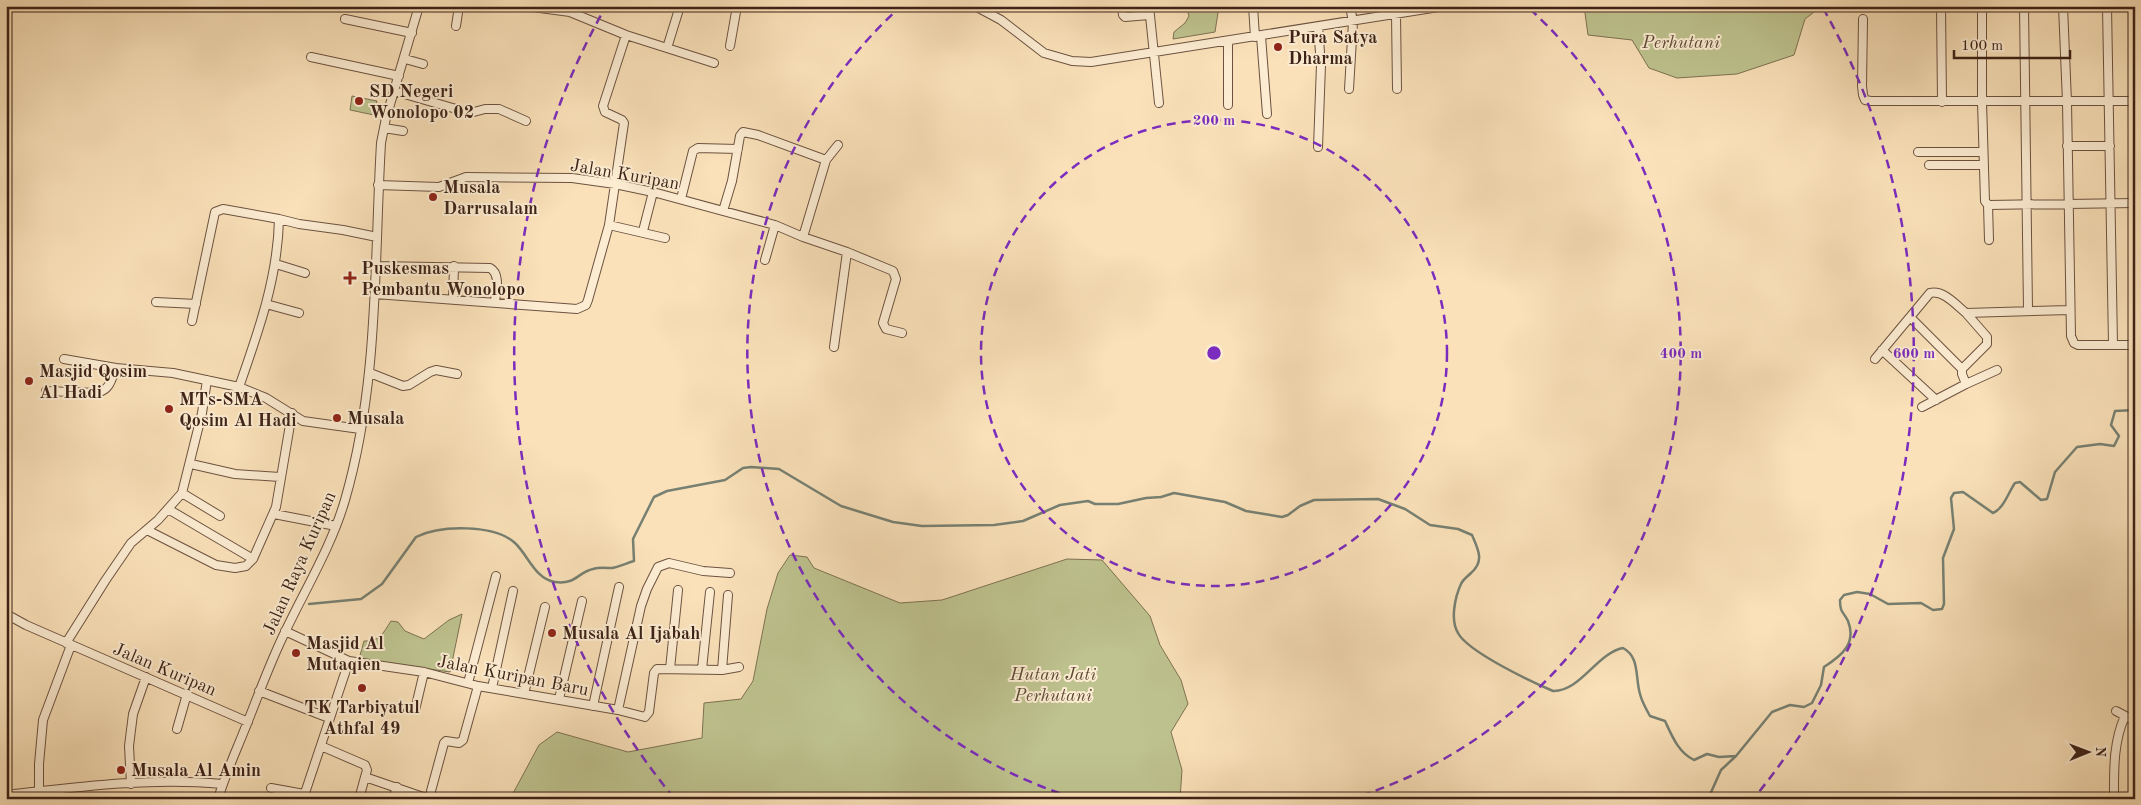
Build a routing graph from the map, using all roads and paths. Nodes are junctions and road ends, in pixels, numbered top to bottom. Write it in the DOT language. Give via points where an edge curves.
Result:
graph roads {
  1 [pos="419,6"];
  2 [pos="459,6"];
  3 [pos="525,6"];
  4 [pos="680,6"];
  5 [pos="737,6"];
  6 [pos="975,6"];
  7 [pos="1122,6"];
  8 [pos="1149,6"];
  9 [pos="1253,6"];
  10 [pos="1350,6"];
  11 [pos="1445,6"];
  12 [pos="1941,6"];
  13 [pos="1982,6"];
  14 [pos="2024,6"];
  15 [pos="2063,6"];
  16 [pos="2107,6"];
  17 [pos="571,9"];
  18 [pos="1396,14"];
  19 [pos="1149,15"];
  20 [pos="345,19"];
  21 [pos="1863,20"];
  22 [pos="1353,22"];
  23 [pos="456,26"];
  24 [pos="1318,27"];
  25 [pos="412,33"];
  26 [pos="626,35"];
  27 [pos="1258,37"];
  28 [pos="1228,41"];
  29 [pos="730,46"];
  30 [pos="667,48"];
  31 [pos="1154,52"];
  32 [pos="311,57"];
  33 [pos="405,59"];
  34 [pos="714,63"];
  35 [pos="423,64"];
  36 [pos="399,76"];
  37 [pos="1349,89"];
  38 [pos="1397,89"];
  39 [pos="394,91"];
  40 [pos="2135,101"];
  41 [pos="1942,102"];
  42 [pos="1982,102"];
  43 [pos="2026,102"];
  44 [pos="2067,102"];
  45 [pos="2109,102"];
  46 [pos="1159,104"];
  47 [pos="1228,105"];
  48 [pos="1267,114"];
  49 [pos="526,121"];
  50 [pos="384,128"];
  51 [pos="403,132"];
  52 [pos="838,145"];
  53 [pos="2067,146"];
  54 [pos="2110,146"];
  55 [pos="1318,147"];
  56 [pos="738,150"];
  57 [pos="1918,152"];
  58 [pos="1983,152"];
  59 [pos="826,160"];
  60 [pos="1983,164"];
  61 [pos="1929,165"];
  62 [pos="378,184"];
  63 [pos="615,184"];
  64 [pos="653,192"];
  65 [pos="681,199"];
  66 [pos="2112,203"];
  67 [pos="2135,203"];
  68 [pos="2026,204"];
  69 [pos="2068,204"];
  70 [pos="1988,205"];
  71 [pos="723,211"];
  72 [pos="279,219"];
  73 [pos="775,224"];
  74 [pos="609,225"];
  75 [pos="642,231"];
  76 [pos="377,237"];
  77 [pos="665,238"];
  78 [pos="803,238"];
  79 [pos="1989,240"];
  80 [pos="848,252"];
  81 [pos="765,260"];
  82 [pos="276,264"];
  83 [pos="376,266"];
  84 [pos="454,266"];
  85 [pos="305,273"];
  86 [pos="375,294"];
  87 [pos="452,299"];
  88 [pos="156,302"];
  89 [pos="495,302"];
  90 [pos="196,304"];
  91 [pos="266,304"];
  92 [pos="2028,310"];
  93 [pos="2070,310"];
  94 [pos="299,313"];
  95 [pos="1966,313"];
  96 [pos="1910,317"];
  97 [pos="192,321"];
  98 [pos="902,333"];
  99 [pos="2113,345"];
  100 [pos="2135,345"];
  101 [pos="834,347"];
  102 [pos="1882,350"];
  103 [pos="64,359"];
  104 [pos="1875,359"];
  105 [pos="116,368"];
  106 [pos="1962,369"];
  107 [pos="1997,370"];
  108 [pos="370,374"];
  109 [pos="457,374"];
  110 [pos="207,380"];
  111 [pos="1966,384"];
  112 [pos="239,387"];
  113 [pos="46,391"];
  114 [pos="1936,400"];
  115 [pos="1922,408"];
  116 [pos="292,413"];
  117 [pos="360,429"];
  118 [pos="191,464"];
  119 [pos="280,477"];
  120 [pos="182,494"];
  121 [pos="168,509"];
  122 [pos="274,514"];
  123 [pos="220,516"];
  124 [pos="336,526"];
  125 [pos="146,530"];
  126 [pos="253,559"];
  127 [pos="730,573"];
  128 [pos="496,576"];
  129 [pos="619,587"];
  130 [pos="678,590"];
  131 [pos="513,591"];
  132 [pos="710,592"];
  133 [pos="728,595"];
  134 [pos="582,601"];
  135 [pos="545,607"];
  136 [pos="6,614"];
  137 [pos="285,631"];
  138 [pos="69,644"];
  139 [pos="349,661"];
  140 [pos="739,667"];
  141 [pos="670,669"];
  142 [pos="702,669"];
  143 [pos="722,670"];
  144 [pos="424,672"];
  145 [pos="146,677"];
  146 [pos="468,683"];
  147 [pos="478,686"];
  148 [pos="492,688"];
  149 [pos="259,691"];
  150 [pos="186,694"];
  151 [pos="524,694"];
  152 [pos="559,699"];
  153 [pos="593,706"];
  154 [pos="415,710"];
  155 [pos="618,710"];
  156 [pos="2116,711"];
  157 [pos="2124,716"];
  158 [pos="330,718"];
  159 [pos="2135,721"];
  160 [pos="248,722"];
  161 [pos="177,729"];
  162 [pos="321,746"];
  163 [pos="365,776"];
  164 [pos="131,784"];
  165 [pos="222,784"];
  166 [pos="271,788"];
  167 [pos="396,788"];
  168 [pos="6,795"];
  169 [pos="39,795"];
  170 [pos="303,796"];
  171 [pos="218,799"];
  172 [pos="359,799"];
  173 [pos="393,799"];
  174 [pos="430,799"];
  175 [pos="2114,799"];
  1 -- 25 [label="street, Jalan Raya Kuripan"];
  2 -- 23 [label="street"];
  3 -- 17 [label="street"];
  4 -- 30 [label="street"];
  5 -- 29 [label="street"];
  6 -- 31 [label="street" via="1001,20 1044,53 1072,61 1091,62"];
  7 -- 19 [label="street" via="1125,17"];
  8 -- 19 [label="street"];
  9 -- 27 [label="street"];
  10 -- 22 [label="street"];
  11 -- 18 [label="street"];
  12 -- 41 [label="street"];
  13 -- 42 [label="street"];
  14 -- 43 [label="street"];
  15 -- 44 [label="street"];
  16 -- 45 [label="street"];
  17 -- 26 [label="street"];
  18 -- 22 [label="street"];
  18 -- 38 [label="street"];
  19 -- 31 [label="street"];
  20 -- 25 [label="street"];
  21 -- 41 [label="street" via="1862,95 1865,100"];
  22 -- 24 [label="street"];
  22 -- 37 [label="street"];
  24 -- 27 [label="street"];
  24 -- 55 [label="street" via="1321,65"];
  25 -- 33 [label="street, Jalan Raya Kuripan"];
  26 -- 30 [label="street"];
  26 -- 63 [label="street" via="603,106 605,112 624,123"];
  27 -- 28 [label="street"];
  27 -- 48 [label="street"];
  28 -- 31 [label="street"];
  28 -- 47 [label="street"];
  30 -- 34 [label="street"];
  31 -- 46 [label="street"];
  32 -- 36 [label="street"];
  33 -- 35 [label="street"];
  33 -- 36 [label="street, Jalan Raya Kuripan"];
  36 -- 39 [label="street, Jalan Raya Kuripan"];
  39 -- 49 [label="street" via="470,113 499,109"];
  39 -- 50 [label="street, Jalan Raya Kuripan"];
  40 -- 45 [label="street"];
  41 -- 42 [label="street"];
  42 -- 43 [label="street"];
  42 -- 58 [label="street"];
  43 -- 44 [label="street"];
  43 -- 68 [label="street"];
  44 -- 45 [label="street"];
  44 -- 53 [label="street"];
  45 -- 54 [label="street"];
  50 -- 51 [label="street"];
  50 -- 62 [label="street, Jalan Raya Kuripan"];
  52 -- 59 [label="street"];
  53 -- 54 [label="street"];
  53 -- 69 [label="street"];
  54 -- 66 [label="street"];
  56 -- 59 [label="street" via="740,136 743,132 750,132"];
  56 -- 65 [label="street" via="693,150"];
  56 -- 71 [label="street"];
  57 -- 58 [label="street"];
  58 -- 60 [label="street"];
  59 -- 78 [label="street"];
  60 -- 61 [label="street"];
  60 -- 70 [label="street" via="1984,196"];
  62 -- 63 [label="street, Jalan Kuripan" via="439,188 466,177 572,178"];
  62 -- 76 [label="street, Jalan Raya Kuripan"];
  63 -- 64 [label="street, Jalan Kuripan"];
  63 -- 74 [label="street"];
  64 -- 65 [label="street, Jalan Kuripan"];
  64 -- 75 [label="street"];
  65 -- 71 [label="street, Jalan Kuripan"];
  66 -- 67 [label="street"];
  66 -- 69 [label="street"];
  66 -- 99 [label="street"];
  68 -- 69 [label="street"];
  68 -- 70 [label="street"];
  68 -- 92 [label="street"];
  69 -- 93 [label="street"];
  70 -- 79 [label="street"];
  71 -- 73 [label="street, Jalan Kuripan"];
  72 -- 76 [label="street"];
  72 -- 82 [label="street"];
  72 -- 90 [label="street" via="223,209 214,212"];
  73 -- 78 [label="street, Jalan Kuripan"];
  73 -- 81 [label="street"];
  74 -- 75 [label="street"];
  74 -- 89 [label="street" via="588,300 582,308"];
  75 -- 77 [label="street"];
  76 -- 83 [label="street, Jalan Raya Kuripan"];
  78 -- 80 [label="street, Jalan Kuripan"];
  80 -- 98 [label="street, Jalan Kuripan" via="893,271 896,279 883,323 886,329"];
  80 -- 101 [label="street"];
  82 -- 85 [label="street"];
  82 -- 91 [label="street"];
  83 -- 84 [label="street"];
  83 -- 86 [label="street, Jalan Raya Kuripan"];
  84 -- 87 [label="street"];
  84 -- 89 [label="street" via="494,270 497,279"];
  86 -- 87 [label="street"];
  86 -- 108 [label="street, Jalan Raya Kuripan"];
  87 -- 89 [label="street"];
  88 -- 90 [label="street"];
  90 -- 97 [label="street"];
  91 -- 94 [label="street"];
  91 -- 112 [label="street"];
  92 -- 93 [label="street"];
  92 -- 95 [label="street"];
  93 -- 99 [label="street" via="2074,343"];
  95 -- 96 [label="street" via="1945,295 1934,292"];
  95 -- 106 [label="street" via="1988,340"];
  96 -- 102 [label="street"];
  96 -- 106 [label="street"];
  99 -- 100 [label="street"];
  102 -- 104 [label="street"];
  102 -- 114 [label="street"];
  103 -- 105 [label="street"];
  105 -- 110 [label="street" via="174,373"];
  105 -- 113 [label="street" via="103,392"];
  106 -- 111 [label="street"];
  107 -- 111 [label="street"];
  108 -- 109 [label="street" via="403,386 436,370"];
  108 -- 117 [label="street, Jalan Raya Kuripan"];
  110 -- 112 [label="street"];
  110 -- 118 [label="street"];
  111 -- 114 [label="street"];
  112 -- 116 [label="street"];
  114 -- 115 [label="street"];
  116 -- 117 [label="street" via="303,421"];
  116 -- 119 [label="street"];
  117 -- 124 [label="street, Jalan Raya Kuripan"];
  118 -- 119 [label="street" via="235,474"];
  118 -- 120 [label="street"];
  119 -- 122 [label="street"];
  120 -- 121 [label="street"];
  120 -- 123 [label="street"];
  121 -- 125 [label="street"];
  121 -- 126 [label="street"];
  122 -- 124 [label="street"];
  122 -- 126 [label="street"];
  124 -- 137 [label="street, Jalan Raya Kuripan"];
  125 -- 126 [label="street" via="216,566 246,566"];
  125 -- 138 [label="street" via="131,543 105,580"];
  127 -- 155 [label="street" via="669,563 658,567 640,606"];
  128 -- 146 [label="street"];
  129 -- 153 [label="street"];
  130 -- 141 [label="street"];
  131 -- 148 [label="street"];
  132 -- 142 [label="street"];
  133 -- 143 [label="street"];
  134 -- 152 [label="street"];
  135 -- 151 [label="street"];
  136 -- 138 [label="street, Jalan Kuripan"];
  137 -- 139 [label="street, Jalan Kuripan Baru"];
  137 -- 149 [label="street, Jalan Raya Kuripan"];
  138 -- 145 [label="street, Jalan Kuripan"];
  138 -- 169 [label="street" via="43,720"];
  139 -- 144 [label="street, Jalan Kuripan Baru"];
  139 -- 158 [label="street"];
  140 -- 143 [label="street"];
  141 -- 142 [label="street"];
  141 -- 155 [label="street, Jalan Kuripan Baru" via="660,668 654,673 648,715"];
  142 -- 143 [label="street"];
  144 -- 146 [label="street, Jalan Kuripan Baru"];
  144 -- 154 [label="street"];
  145 -- 150 [label="street, Jalan Kuripan"];
  145 -- 164 [label="street" via="134,714 129,746"];
  146 -- 147 [label="street, Jalan Kuripan Baru"];
  147 -- 148 [label="street, Jalan Kuripan Baru"];
  147 -- 174 [label="street" via="463,740 444,743"];
  148 -- 151 [label="street, Jalan Kuripan Baru"];
  149 -- 158 [label="street"];
  149 -- 160 [label="street, Jalan Raya Kuripan"];
  150 -- 160 [label="street, Jalan Kuripan"];
  150 -- 161 [label="street"];
  151 -- 152 [label="street, Jalan Kuripan Baru"];
  152 -- 153 [label="street, Jalan Kuripan Baru"];
  153 -- 155 [label="street, Jalan Kuripan Baru"];
  156 -- 157 [label="street"];
  157 -- 159 [label="street"];
  157 -- 175 [label="street" via="2116,744"];
  158 -- 162 [label="street"];
  160 -- 165 [label="street, Jalan Raya Kuripan"];
  162 -- 163 [label="street" via="365,765"];
  162 -- 170 [label="street"];
  163 -- 167 [label="street"];
  163 -- 172 [label="street"];
  164 -- 165 [label="street"];
  164 -- 169 [label="street"];
  165 -- 171 [label="street, Jalan Raya Kuripan"];
  166 -- 170 [label="street"];
  167 -- 173 [label="street"];
  167 -- 174 [label="street"];
  168 -- 169 [label="street"];
}
